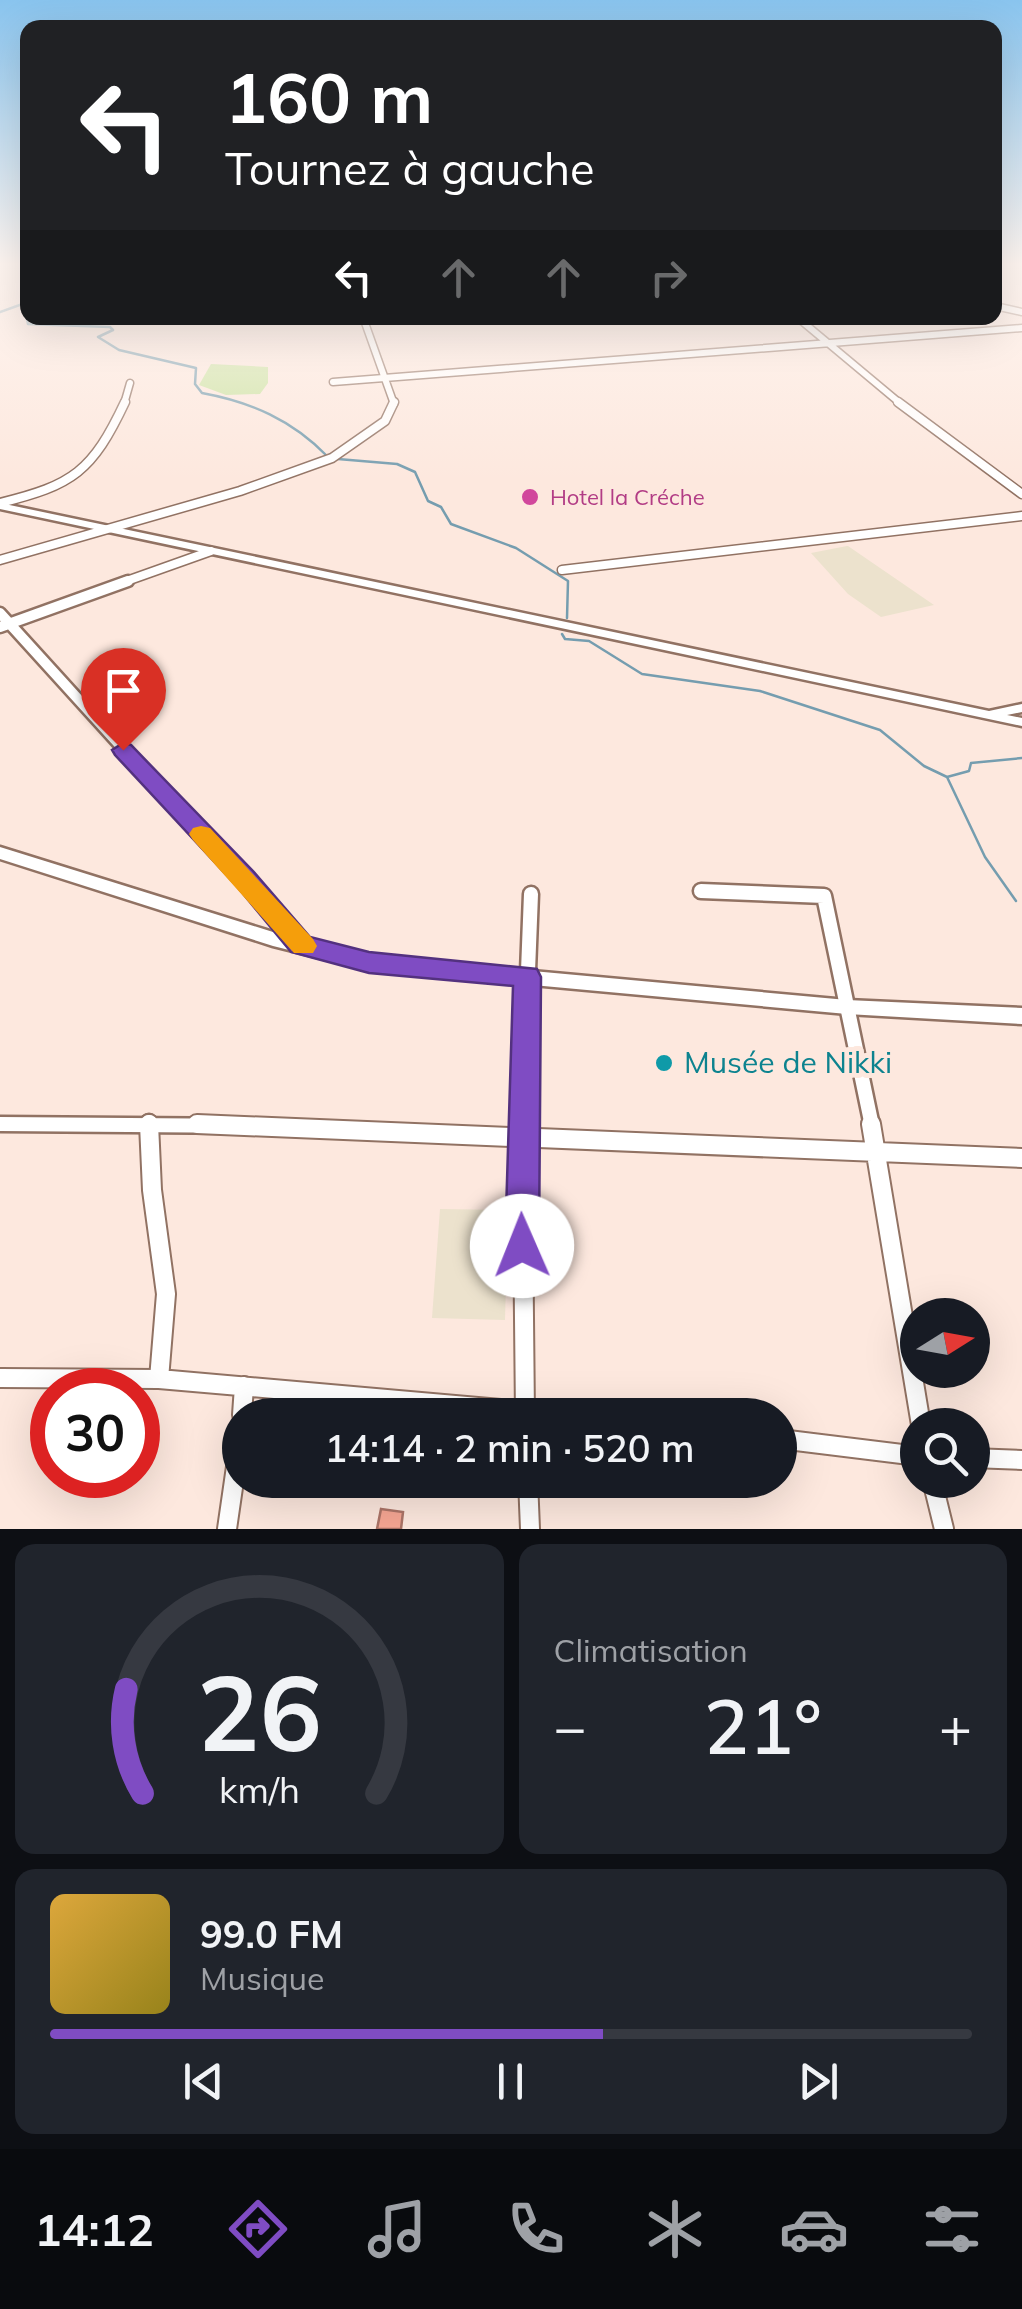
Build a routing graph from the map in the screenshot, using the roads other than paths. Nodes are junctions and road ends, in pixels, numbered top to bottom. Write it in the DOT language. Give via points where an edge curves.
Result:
graph roads {
  1 [pos="370,337"];
  2 [pos="820,337"];
  3 [pos="916,337"];
  4 [pos="829,345"];
  5 [pos="384,377"];
  6 [pos="130,382"];
  7 [pos="333,382"];
  8 [pos="1022,494"];
  9 [pos="0,505"];
  10 [pos="1022,516"];
  11 [pos="103,529"];
  12 [pos="211,551"];
  13 [pos="0,560"];
  14 [pos="562,570"];
  15 [pos="3,621"];
  16 [pos="1022,708"];
  17 [pos="989,715"];
  18 [pos="1022,722"];
  19 [pos="0,853"];
  20 [pos="701,891"];
  21 [pos="532,894"];
  22 [pos="301,945"];
  23 [pos="527,977"];
  24 [pos="847,1008"];
  25 [pos="1022,1016"];
  26 [pos="149,1122"];
  27 [pos="0,1124"];
  28 [pos="521,1140"];
  29 [pos="877,1153"];
  30 [pos="1022,1158"];
  31 [pos="160,1368"];
  32 [pos="0,1378"];
  33 [pos="30,1378"];
  34 [pos="160,1379"];
  35 [pos="244,1386"];
  36 [pos="243,1398"];
  37 [pos="374,1398"];
  38 [pos="525,1398"];
  39 [pos="918,1408"];
  40 [pos="797,1442"];
  41 [pos="900,1454"];
  42 [pos="990,1459"];
  43 [pos="1022,1460"];
  44 [pos="231,1498"];
  45 [pos="529,1498"];
  46 [pos="936,1498"];
  47 [pos="227,1529"];
  48 [pos="530,1529"];
  49 [pos="944,1529"];
  1 -- 5 [label="street"];
  2 -- 4 [label="street"];
  3 -- 4 [label="street"];
  4 -- 5 [label="street"];
  4 -- 8 [label="street"];
  5 -- 7 [label="street"];
  5 -- 11 [label="street" via="394,410 332,458"];
  6 -- 9 [label="street" via="130,396 112,427 69,481"];
  9 -- 11 [label="street"];
  10 -- 14 [label="street"];
  11 -- 12 [label="street"];
  11 -- 13 [label="street"];
  12 -- 15 [label="street"];
  12 -- 17 [label="street"];
  15 -- 22 [label="street" via="84,700 143,775"];
  16 -- 17 [label="street"];
  17 -- 18 [label="street"];
  19 -- 22 [label="main road"];
  20 -- 24 [label="street" via="824,896"];
  21 -- 23 [label="street"];
  22 -- 23 [label="main road" via="369,962"];
  23 -- 24 [label="main road"];
  23 -- 28 [label="street"];
  24 -- 25 [label="main road"];
  24 -- 29 [label="street"];
  26 -- 27 [label="street"];
  26 -- 28 [label="street"];
  26 -- 31 [label="street" via="166,1294"];
  28 -- 29 [label="street"];
  28 -- 38 [label="street"];
  29 -- 30 [label="street"];
  29 -- 39 [label="street"];
  32 -- 33 [label="street"];
  34 -- 35 [label="street"];
  35 -- 36 [label="street"];
  35 -- 37 [label="street"];
  40 -- 41 [label="street"];
  42 -- 43 [label="street"];
  44 -- 47 [label="street"];
  45 -- 48 [label="street"];
  46 -- 49 [label="street"];
}
